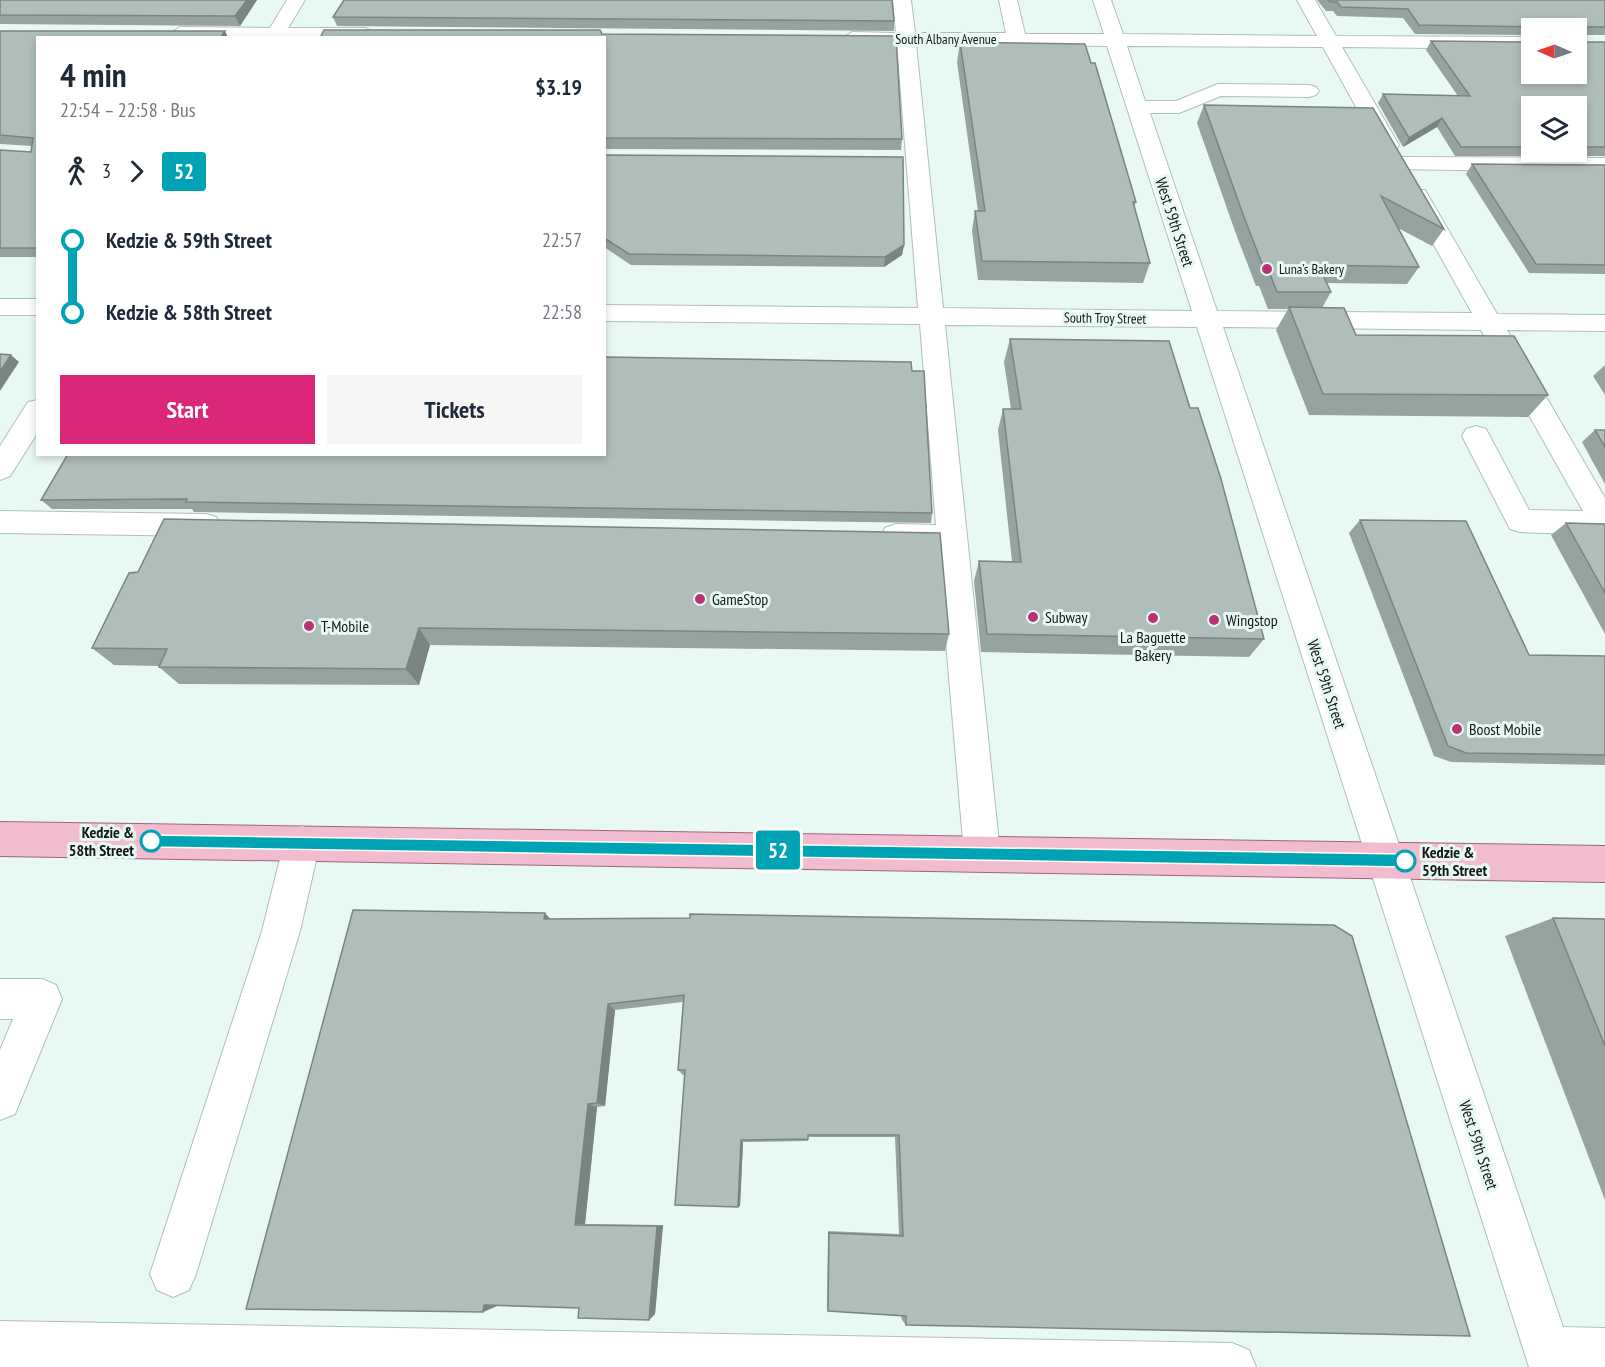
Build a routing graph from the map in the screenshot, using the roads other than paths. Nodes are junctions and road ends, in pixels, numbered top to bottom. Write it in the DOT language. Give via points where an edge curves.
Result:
graph roads {
  1 [pos="296,0"];
  2 [pos="902,0"];
  3 [pos="1008,0"];
  4 [pos="1102,0"];
  5 [pos="1306,0"];
  6 [pos="162,33"];
  7 [pos="386,35"];
  8 [pos="274,36"];
  9 [pos="835,38"];
  10 [pos="905,39"];
  11 [pos="1017,39"];
  12 [pos="1115,40"];
  13 [pos="1329,41"];
  14 [pos="1521,43"];
  15 [pos="1309,91"];
  16 [pos="1137,107"];
  17 [pos="1399,164"];
  18 [pos="1605,165"];
  19 [pos="0,307"];
  20 [pos="36,307"];
  21 [pos="606,313"];
  22 [pos="931,316"];
  23 [pos="1207,319"];
  24 [pos="1489,321"];
  25 [pos="1605,322"];
  26 [pos="36,412"];
  27 [pos="1476,436"];
  28 [pos="0,469"];
  29 [pos="0,522"];
  30 [pos="1605,524"];
  31 [pos="232,526"];
  32 [pos="868,536"];
  33 [pos="952,537"];
  34 [pos="0,839"];
  35 [pos="302,843"];
  36 [pos="982,852"];
  37 [pos="1385,860"];
  38 [pos="1605,864"];
  39 [pos="0,999"];
  40 [pos="0,1099"];
  41 [pos="173,1274"];
  42 [pos="0,1345"];
  43 [pos="1605,1352"];
  44 [pos="1550,1359"];
  45 [pos="1128,1366"];
  46 [pos="1232,1367"];
  1 -- 8 [label="street"];
  2 -- 10 [label="street"];
  3 -- 11 [label="street"];
  4 -- 12 [label="street, West 59th Street"];
  5 -- 13 [label="street"];
  6 -- 8 [label="street"];
  7 -- 8 [label="street"];
  9 -- 10 [label="street, South Albany Avenue"];
  10 -- 11 [label="street, South Albany Avenue"];
  10 -- 22 [label="street" via="905,159"];
  11 -- 12 [label="street, South Albany Avenue"];
  12 -- 13 [label="street, South Albany Avenue"];
  12 -- 16 [label="street, West 59th Street"];
  13 -- 14 [label="street, South Albany Avenue"];
  13 -- 17 [label="street"];
  15 -- 16 [label="street" via="1218,90 1179,107"];
  16 -- 23 [label="street, West 59th Street"];
  17 -- 18 [label="street"];
  17 -- 24 [label="street"];
  19 -- 20 [label="street"];
  21 -- 22 [label="street, South Troy Street"];
  22 -- 23 [label="street, South Troy Street"];
  22 -- 33 [label="street"];
  23 -- 24 [label="street, South Troy Street"];
  23 -- 37 [label="street, West 59th Street"];
  24 -- 25 [label="street, South Troy Street"];
  24 -- 30 [label="street"];
  26 -- 28 [label="street"];
  27 -- 30 [label="street" via="1520,521"];
  29 -- 31 [label="street"];
  32 -- 33 [label="street"];
  33 -- 36 [label="street"];
  34 -- 35 [label="main road"];
  35 -- 36 [label="main road"];
  35 -- 41 [label="street" via="281,931"];
  36 -- 37 [label="main road"];
  37 -- 38 [label="main road"];
  37 -- 44 [label="street, West 59th Street"];
  39 -- 40 [label="street" via="42,999"];
  42 -- 45 [label="street"];
  43 -- 44 [label="street"];
  45 -- 46 [label="street"];
}
